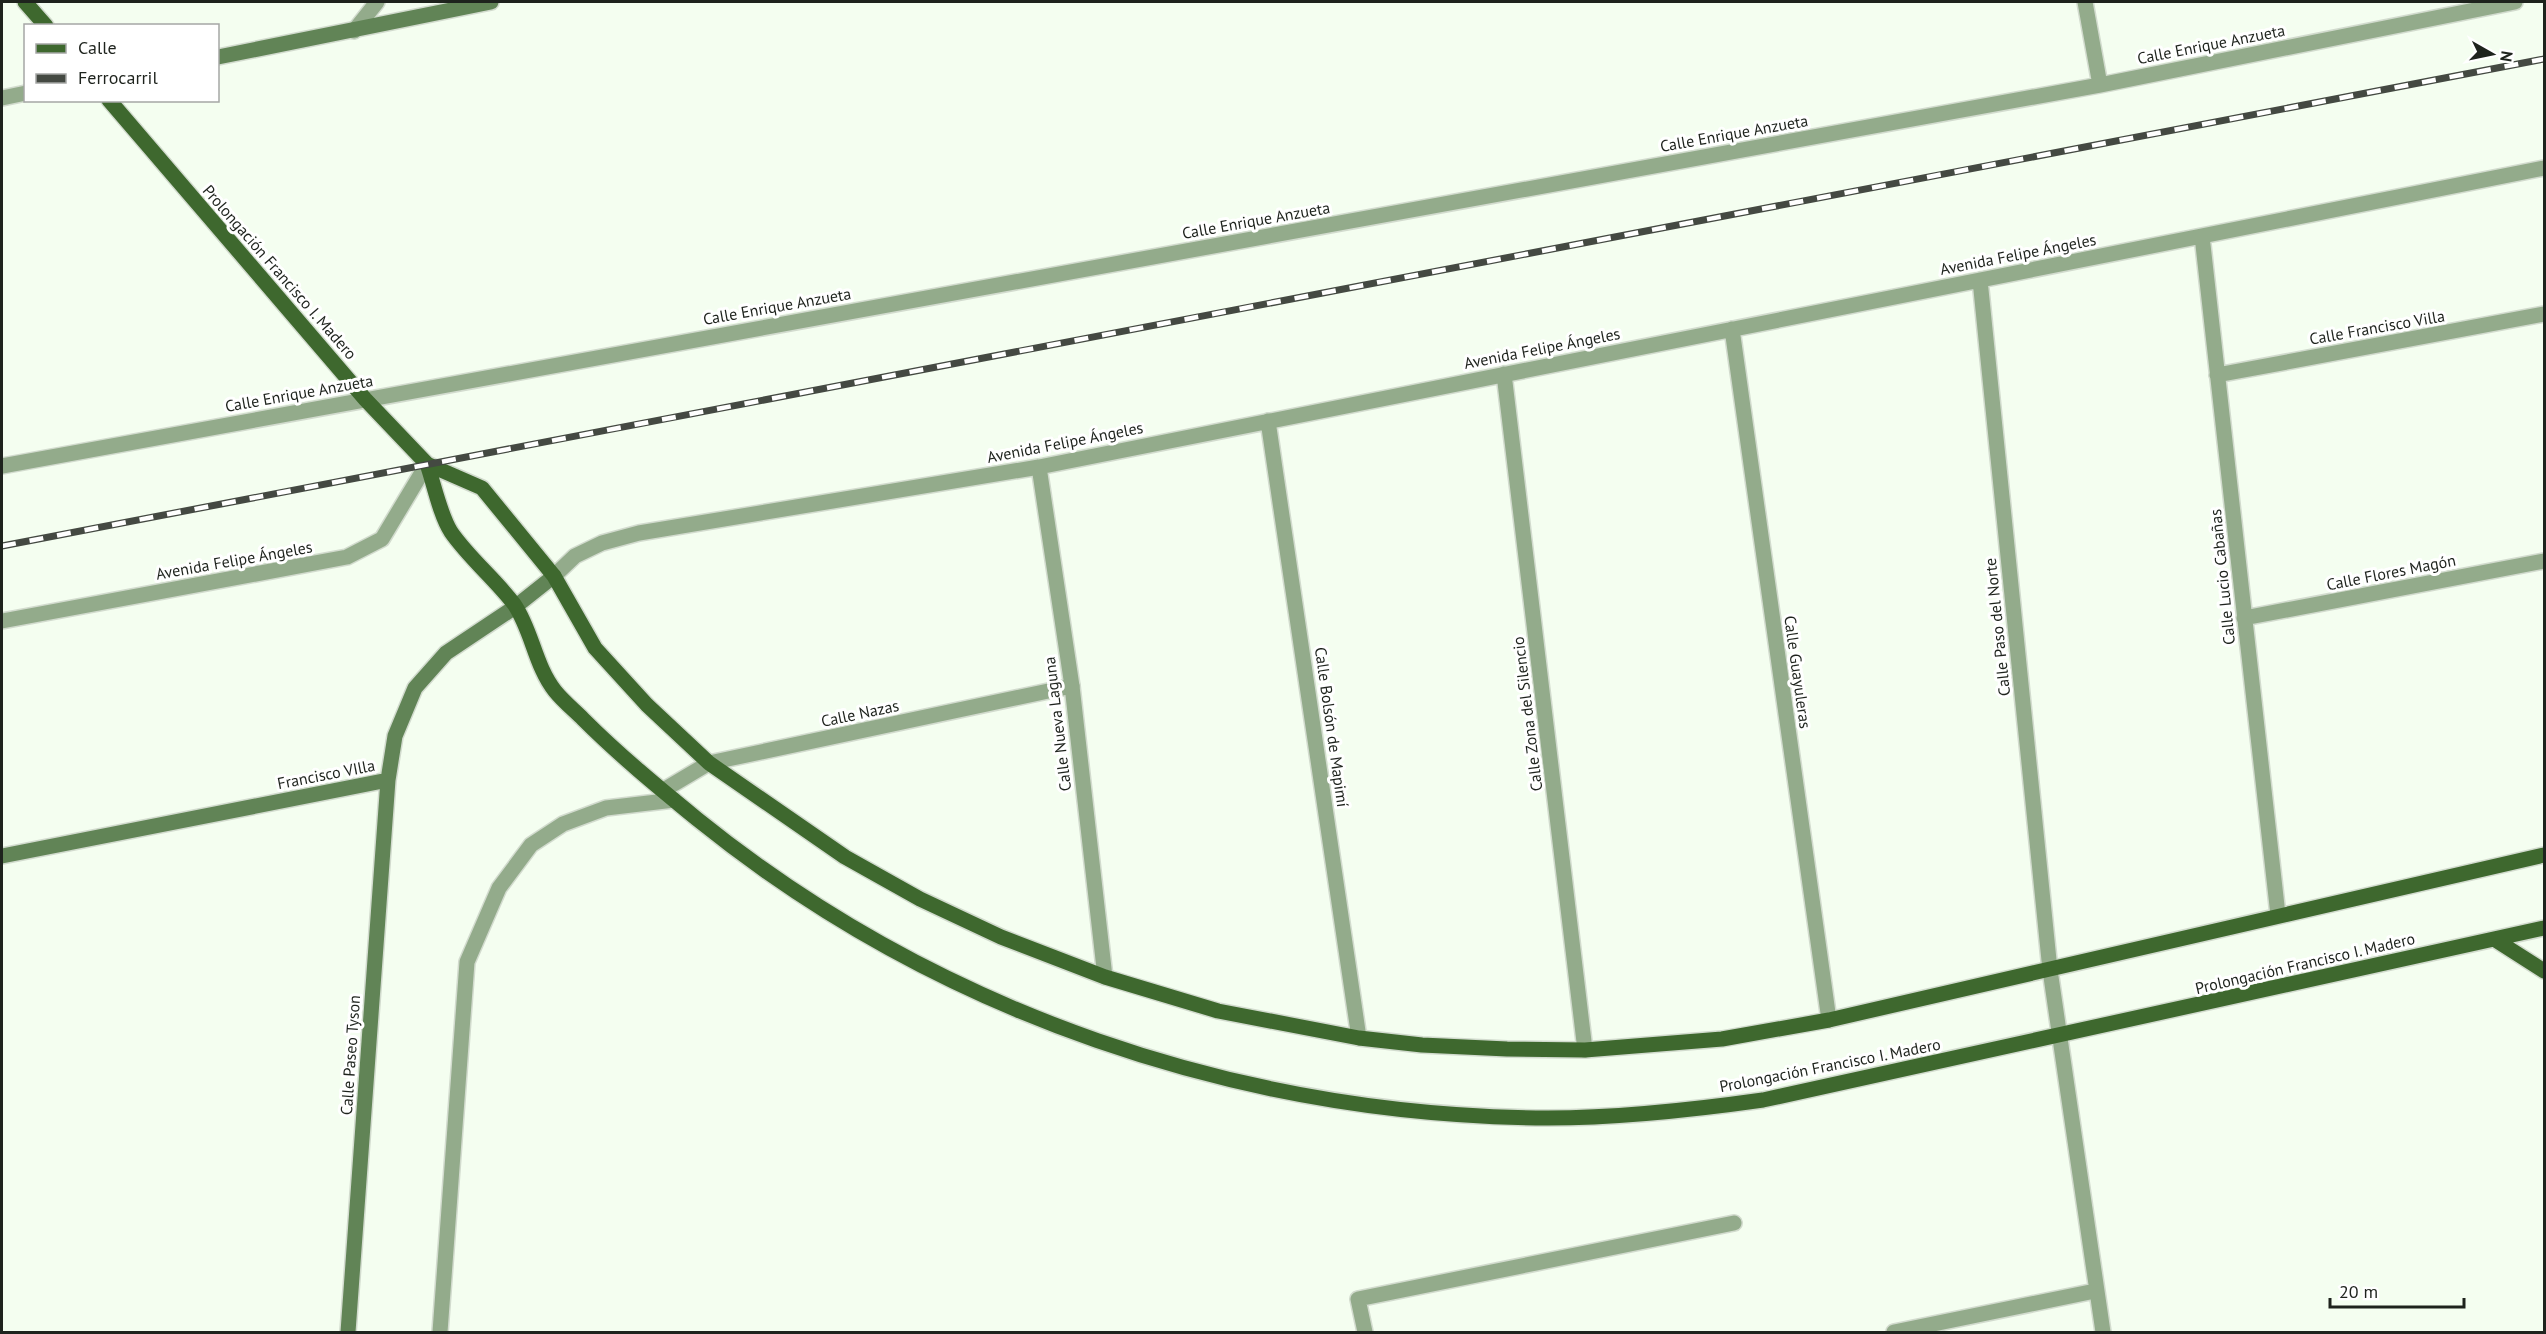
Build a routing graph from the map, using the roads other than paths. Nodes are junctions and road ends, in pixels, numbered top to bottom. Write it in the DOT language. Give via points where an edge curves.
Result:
graph roads {
  1 [pos="377,2"];
  2 [pos="491,2"];
  3 [pos="2085,2"];
  4 [pos="2515,2"];
  5 [pos="30,3"];
  6 [pos="45,24"];
  7 [pos="354,31"];
  8 [pos="219,57"];
  9 [pos="2100,85"];
  10 [pos="24,93"];
  11 [pos="2,98"];
  12 [pos="111,102"];
  13 [pos="2544,168"];
  14 [pos="2202,236"];
  15 [pos="1980,280"];
  16 [pos="2544,314"];
  17 [pos="1732,328"];
  18 [pos="1504,374"];
  19 [pos="2217,375"];
  20 [pos="365,399"];
  21 [pos="1268,421"];
  22 [pos="427,464"];
  23 [pos="2,466"];
  24 [pos="1039,467"];
  25 [pos="2544,561"];
  26 [pos="554,576"];
  27 [pos="515,606"];
  28 [pos="2244,618"];
  29 [pos="2,621"];
  30 [pos="1072,687"];
  31 [pos="709,763"];
  32 [pos="388,780"];
  33 [pos="668,795"];
  34 [pos="2544,855"];
  35 [pos="2,856"];
  36 [pos="2278,915"];
  37 [pos="2544,928"];
  38 [pos="2494,939"];
  39 [pos="2050,970"];
  40 [pos="2544,971"];
  41 [pos="1105,977"];
  42 [pos="1829,1020"];
  43 [pos="2060,1036"];
  44 [pos="1359,1038"];
  45 [pos="1585,1050"];
  46 [pos="1734,1223"];
  47 [pos="2095,1291"];
  48 [pos="348,1332"];
  49 [pos="440,1332"];
  50 [pos="1365,1332"];
  51 [pos="1894,1332"];
  52 [pos="2103,1332"];
  1 -- 7 [label="street"];
  2 -- 7 [label="street"];
  3 -- 9 [label="street"];
  4 -- 9 [label="street, Calle Enrique Anzueta"];
  5 -- 6 [label="main road"];
  7 -- 8 [label="street"];
  9 -- 20 [label="street, Calle Enrique Anzueta"];
  10 -- 11 [label="street"];
  12 -- 20 [label="main road, Prolongación Francisco I. Madero"];
  13 -- 14 [label="street, Avenida Felipe Ángeles"];
  14 -- 15 [label="street, Avenida Felipe Ángeles"];
  14 -- 19 [label="street, Calle Lucio Cabañas"];
  15 -- 17 [label="street, Avenida Felipe Ángeles"];
  15 -- 39 [label="street, Calle Paso del Norte"];
  16 -- 19 [label="street, Calle Francisco Villa"];
  17 -- 18 [label="street, Avenida Felipe Ángeles"];
  17 -- 42 [label="street, Calle Guayuleras"];
  18 -- 21 [label="street, Avenida Felipe Ángeles"];
  18 -- 45 [label="street, Calle Zona del Silencio"];
  19 -- 28 [label="street, Calle Lucio Cabañas"];
  20 -- 22 [label="main road, Prolongación Francisco I. Madero"];
  20 -- 23 [label="street, Calle Enrique Anzueta"];
  21 -- 24 [label="street, Avenida Felipe Ángeles"];
  21 -- 44 [label="street, Calle Bolsón de Mapimí"];
  22 -- 26 [label="main road, Prolongación Francisco I. Madero" via="482,488"];
  22 -- 27 [label="main road, Prolongación Francisco I. Madero" via="449,529"];
  22 -- 29 [label="street, Avenida Felipe Ángeles" via="382,539 347,557"];
  24 -- 26 [label="street, Avenida Felipe Ángeles" via="639,533 575,555"];
  24 -- 30 [label="street, Calle Nueva Laguna"];
  25 -- 28 [label="street, Calle Flores Magón"];
  26 -- 27 [label="street, Francisco VIlla"];
  26 -- 31 [label="main road, Prolongación Francisco I. Madero" via="595,648 647,705"];
  27 -- 32 [label="street, Francisco VIlla" via="446,653 415,688 395,736"];
  27 -- 33 [label="main road, Prolongación Francisco I. Madero" via="553,688 613,749"];
  28 -- 36 [label="street, Calle Lucio Cabañas"];
  30 -- 31 [label="street, Calle Nazas"];
  30 -- 41 [label="street, Calle Nueva Laguna"];
  31 -- 33 [label="street, Calle Nazas"];
  31 -- 41 [label="main road, Prolongación Francisco I. Madero" via="845,857 920,899 1001,937"];
  32 -- 35 [label="street, Francisco VIlla"];
  32 -- 48 [label="street, Calle Paseo Tyson"];
  33 -- 43 [label="main road, Prolongación Francisco I. Madero" via="731,846 828,913 926,968 1028,1015 1115,1048 1208,1076 1306,1097 1434,1113 1550,1118 1692,1110 1763,1100"];
  33 -- 49 [label="street" via="606,808 563,824 531,845 498,888 467,962"];
  34 -- 36 [label="main road, Prolongación Francisco I. Madero"];
  36 -- 39 [label="main road, Prolongación Francisco I. Madero"];
  37 -- 38 [label="main road, Prolongación Francisco I. Madero"];
  38 -- 40 [label="main road"];
  38 -- 43 [label="main road, Prolongación Francisco I. Madero"];
  39 -- 42 [label="main road, Prolongación Francisco I. Madero"];
  39 -- 43 [label="street, Calle Paso del Norte"];
  41 -- 44 [label="main road, Prolongación Francisco I. Madero" via="1218,1011"];
  42 -- 45 [label="main road, Prolongación Francisco I. Madero" via="1722,1039"];
  43 -- 47 [label="street, Calle Paso del Norte"];
  44 -- 45 [label="main road, Prolongación Francisco I. Madero" via="1475,1048"];
  46 -- 50 [label="street" via="1358,1299"];
  47 -- 51 [label="street"];
  47 -- 52 [label="street, Calle Paso del Norte"];
}
